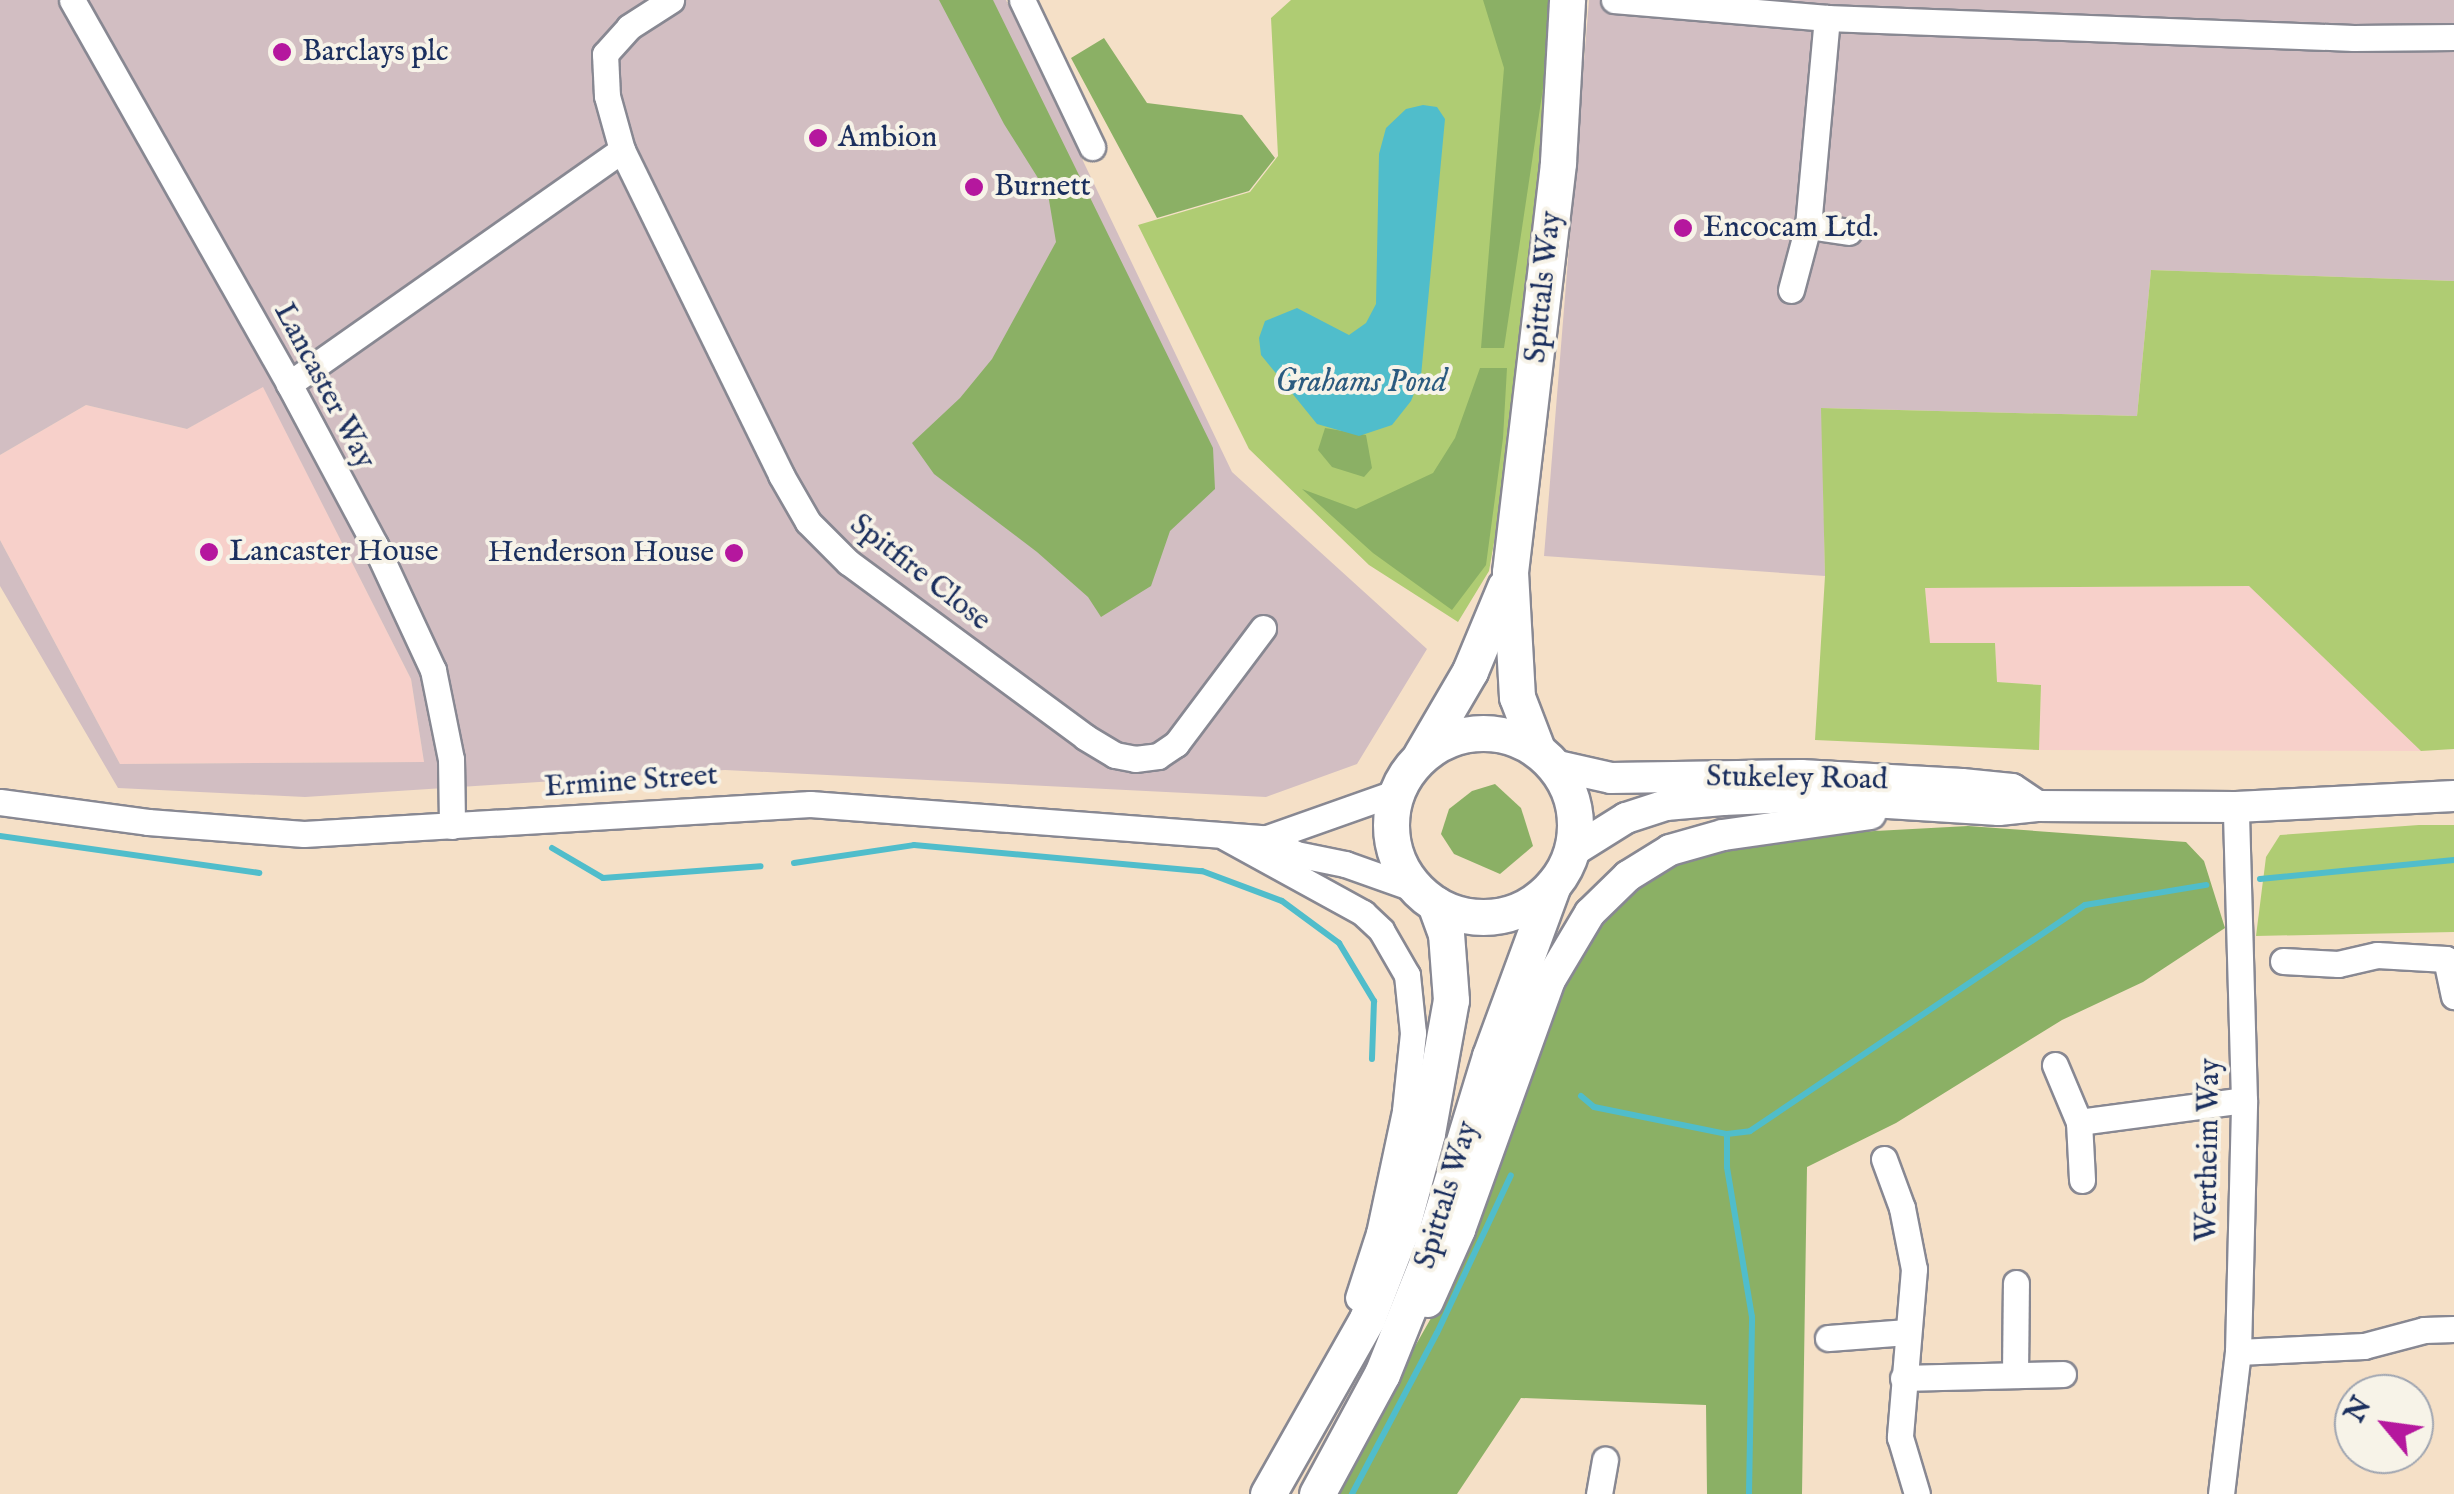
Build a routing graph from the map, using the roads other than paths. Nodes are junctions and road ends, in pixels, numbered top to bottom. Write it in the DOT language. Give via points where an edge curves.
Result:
graph roads {
  1 [pos="72,0"];
  2 [pos="672,0"];
  3 [pos="1022,0"];
  4 [pos="1568,0"];
  5 [pos="1614,0"];
  6 [pos="2013,11"];
  7 [pos="1827,18"];
  8 [pos="2454,37"];
  9 [pos="1092,147"];
  10 [pos="622,150"];
  11 [pos="1808,226"];
  12 [pos="1849,232"];
  13 [pos="1791,290"];
  14 [pos="289,384"];
  15 [pos="1510,572"];
  16 [pos="1263,628"];
  17 [pos="1545,757"];
  18 [pos="1420,758"];
  19 [pos="1396,792"];
  20 [pos="2454,796"];
  21 [pos="0,802"];
  22 [pos="1933,805"];
  23 [pos="2037,806"];
  24 [pos="2236,807"];
  25 [pos="452,826"];
  26 [pos="1221,834"];
  27 [pos="1267,838"];
  28 [pos="1570,854"];
  29 [pos="1553,885"];
  30 [pos="1426,897"];
  31 [pos="2282,961"];
  32 [pos="2454,996"];
  33 [pos="2055,1064"];
  34 [pos="2244,1100"];
  35 [pos="2079,1122"];
  36 [pos="1884,1159"];
  37 [pos="2082,1180"];
  38 [pos="2016,1283"];
  39 [pos="2454,1329"];
  40 [pos="1908,1332"];
  41 [pos="1828,1338"];
  42 [pos="2238,1352"];
  43 [pos="1382,1374"];
  44 [pos="2063,1374"];
  45 [pos="2015,1375"];
  46 [pos="1903,1378"];
  47 [pos="1326,1398"];
  48 [pos="1604,1460"];
  49 [pos="1268,1494"];
  50 [pos="1318,1494"];
  51 [pos="1599,1494"];
  52 [pos="1916,1494"];
  53 [pos="2222,1494"];
  1 -- 14 [label="street, Lancaster Way"];
  2 -- 10 [label="street, Spitfire Close" via="629,27 605,54 607,96"];
  3 -- 9 [label="street"];
  4 -- 15 [label="highway, Spittals Way" via="1558,162"];
  5 -- 7 [label="street"];
  6 -- 7 [label="street"];
  6 -- 8 [label="street" via="2354,38"];
  7 -- 11 [label="street"];
  10 -- 14 [label="street"];
  10 -- 16 [label="street, Spitfire Close" via="780,475 808,522 848,562 1085,737 1135,759 1158,756 1176,744"];
  11 -- 12 [label="street"];
  11 -- 13 [label="street"];
  14 -- 25 [label="street, Lancaster Way" via="434,670 451,759"];
  15 -- 17 [label="highway, Spittals Way" via="1517,698"];
  15 -- 18 [label="highway, Spittals Way" via="1470,671"];
  17 -- 18 [label="highway" via="1508,736 1476,732 1446,740"];
  17 -- 23 [label="main road, Stukeley Road" via="1611,778 1802,775 1962,784 2012,789"];
  17 -- 28 [label="highway" via="1569,792 1575,823"];
  18 -- 19 [label="highway"];
  19 -- 27 [label="street, Ermine Street"];
  19 -- 30 [label="highway" via="1392,844 1402,869"];
  20 -- 24 [label="main road, Stukeley Road"];
  21 -- 25 [label="street, Ermine Street" via="304,834"];
  22 -- 23 [label="main road, Stukeley Road"];
  22 -- 28 [label="main road, Stukeley Road" via="1793,796 1666,805 1626,818"];
  22 -- 43 [label="main road" via="1723,835 1670,850 1628,876 1590,914 1550,980 1430,1297"];
  23 -- 24 [label="main road, Stukeley Road"];
  24 -- 34 [label="street, Wertheim Way"];
  25 -- 26 [label="street, Ermine Street" via="810,804"];
  26 -- 27 [label="street, Ermine Street"];
  26 -- 47 [label="street" via="1344,900 1381,930 1407,975 1413,1003 1405,1111 1379,1233"];
  27 -- 30 [label="street, Ermine Street"];
  28 -- 29 [label="highway"];
  29 -- 30 [label="highway" via="1510,913 1472,916"];
  29 -- 43 [label="highway, Spittals Way" via="1490,1056 1428,1262"];
  30 -- 47 [label="highway, Spittals Way" via="1452,969 1428,1133 1394,1250"];
  31 -- 32 [label="street" via="2446,959"];
  33 -- 35 [label="street"];
  34 -- 35 [label="street"];
  34 -- 42 [label="street, Wertheim Way"];
  35 -- 37 [label="street"];
  36 -- 40 [label="street" via="1914,1269"];
  38 -- 45 [label="street"];
  39 -- 42 [label="street" via="2364,1346"];
  40 -- 41 [label="street"];
  40 -- 46 [label="street"];
  42 -- 53 [label="street, Wertheim Way"];
  43 -- 50 [label="highway, Spittals Way"];
  44 -- 45 [label="street"];
  45 -- 46 [label="street"];
  46 -- 52 [label="street" via="1900,1437"];
  47 -- 49 [label="highway, Spittals Way"];
  48 -- 51 [label="street"];
}
